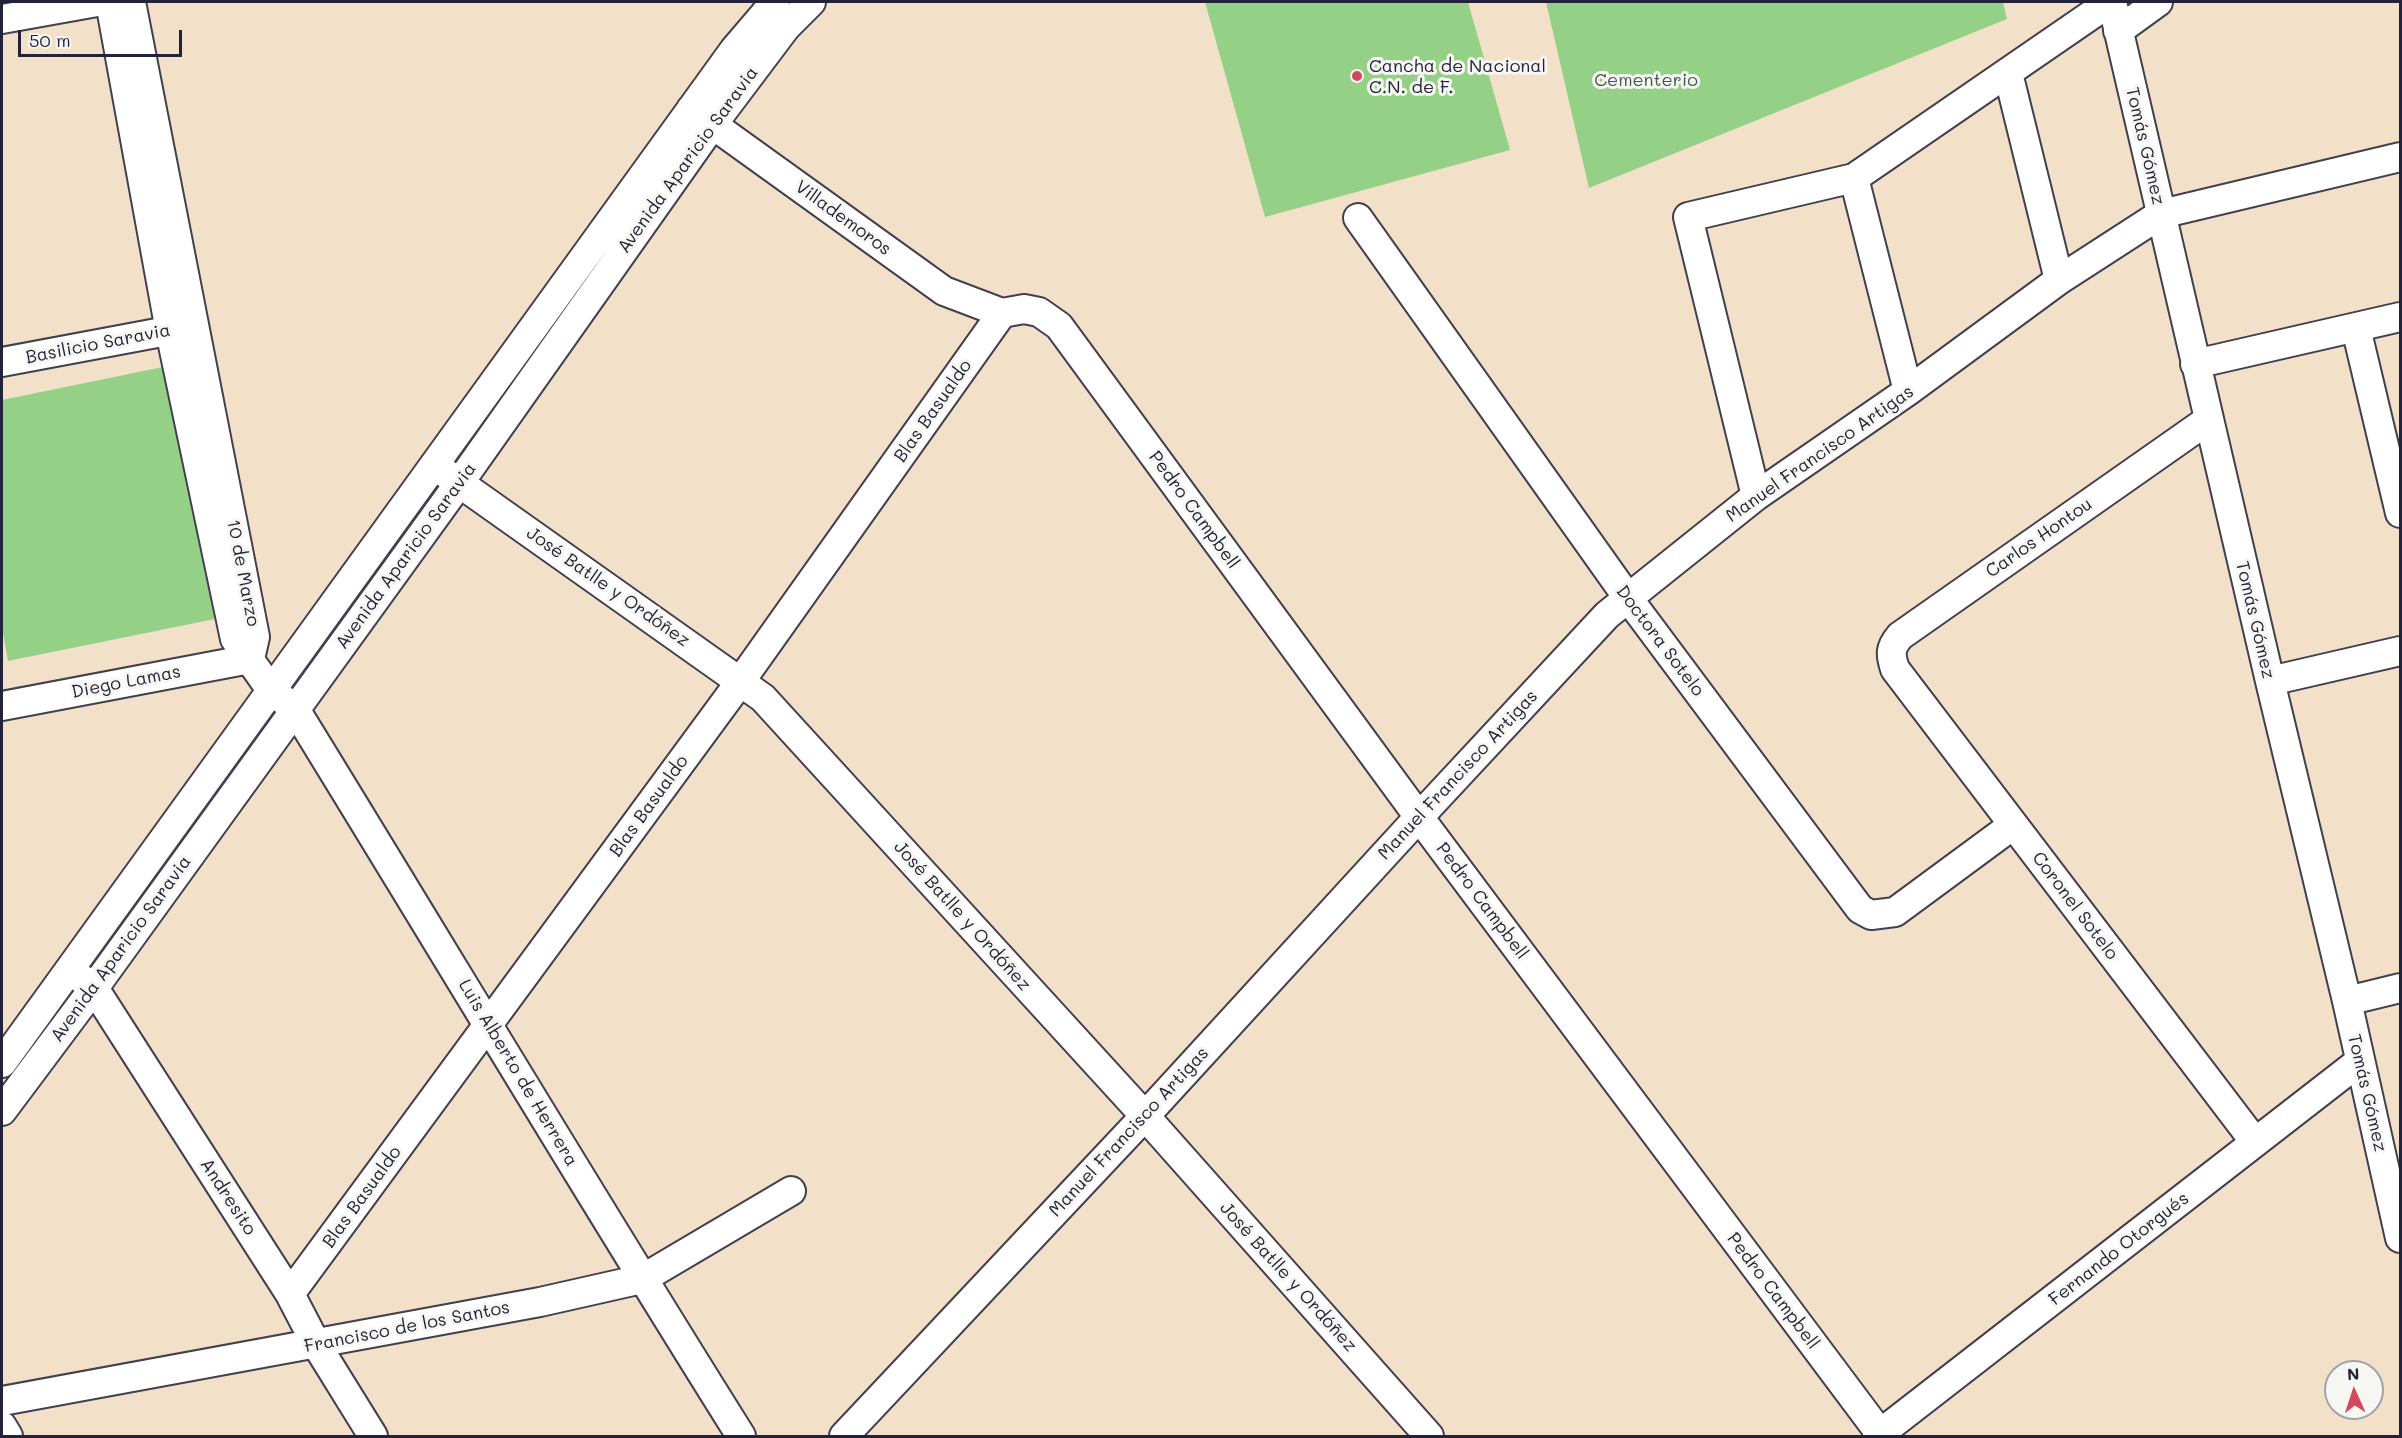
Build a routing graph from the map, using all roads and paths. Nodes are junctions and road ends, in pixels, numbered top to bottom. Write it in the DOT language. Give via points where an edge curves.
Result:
graph roads {
  1 [pos="97,2"];
  2 [pos="110,2"];
  3 [pos="130,2"];
  4 [pos="811,2"];
  5 [pos="2111,2"];
  6 [pos="2158,2"];
  7 [pos="776,13"];
  8 [pos="2,19"];
  9 [pos="2118,31"];
  10 [pos="2008,73"];
  11 [pos="702,117"];
  12 [pos="2400,157"];
  13 [pos="1854,178"];
  14 [pos="2161,214"];
  15 [pos="1358,218"];
  16 [pos="2059,280"];
  17 [pos="1002,313"];
  18 [pos="2400,317"];
  19 [pos="182,328"];
  20 [pos="2356,328"];
  21 [pos="2,362"];
  22 [pos="2195,364"];
  23 [pos="1908,391"];
  24 [pos="2208,420"];
  25 [pos="434,465"];
  26 [pos="460,482"];
  27 [pos="1756,496"];
  28 [pos="2400,513"];
  29 [pos="1628,598"];
  30 [pos="2400,651"];
  31 [pos="250,659"];
  32 [pos="1895,669"];
  33 [pos="2270,681"];
  34 [pos="740,682"];
  35 [pos="270,690"];
  36 [pos="2,705"];
  37 [pos="295,709"];
  38 [pos="1419,817"];
  39 [pos="2013,825"];
  40 [pos="69,970"];
  41 [pos="94,988"];
  42 [pos="2400,988"];
  43 [pos="2347,1001"];
  44 [pos="489,1024"];
  45 [pos="5,1053"];
  46 [pos="37,1062"];
  47 [pos="2360,1062"];
  48 [pos="2,1111"];
  49 [pos="1145,1116"];
  50 [pos="2256,1142"];
  51 [pos="791,1191"];
  52 [pos="2400,1238"];
  53 [pos="642,1279"];
  54 [pos="290,1294"];
  55 [pos="316,1344"];
  56 [pos="2,1401"];
  57 [pos="2,1426"];
  58 [pos="1880,1436"];
  59 [pos="8,1437"];
  60 [pos="373,1437"];
  61 [pos="741,1437"];
  62 [pos="844,1437"];
  63 [pos="1429,1437"];
  1 -- 8 [label="street"];
  2 -- 19 [label="street, 10 de Marzo"];
  3 -- 19 [label="street, 10 de Marzo"];
  4 -- 7 [label="street, Avenida Aparicio Saravia"];
  5 -- 9 [label="street, Tomás Gómez"];
  5 -- 10 [label="street"];
  6 -- 9 [label="street"];
  7 -- 11 [label="street, Avenida Aparicio Saravia"];
  9 -- 14 [label="street, Tomás Gómez"];
  10 -- 13 [label="street"];
  10 -- 16 [label="street"];
  11 -- 17 [label="street, Villademoros" via="944,291"];
  11 -- 25 [label="street, Avenida Aparicio Saravia"];
  11 -- 26 [label="street, Avenida Aparicio Saravia"];
  12 -- 14 [label="street, Manuel Francisco Artigas"];
  13 -- 23 [label="street"];
  13 -- 27 [label="street" via="1688,217"];
  14 -- 16 [label="street, Manuel Francisco Artigas"];
  14 -- 22 [label="street, Tomás Gómez"];
  15 -- 29 [label="street, Doctora Sotelo"];
  16 -- 23 [label="street, Manuel Francisco Artigas"];
  17 -- 34 [label="street, Blas Basualdo"];
  17 -- 38 [label="street, Pedro Campbell" via="1024,309 1039,312 1059,326"];
  18 -- 20 [label="street"];
  19 -- 21 [label="street, Basilicio Saravia"];
  19 -- 31 [label="street, 10 de Marzo" via="255,637"];
  20 -- 22 [label="street"];
  20 -- 28 [label="street"];
  22 -- 24 [label="street, Tomás Gómez"];
  23 -- 27 [label="street, Manuel Francisco Artigas"];
  24 -- 32 [label="street, Carlos Hontou" via="1900,636 1891,646"];
  24 -- 33 [label="street, Tomás Gómez"];
  25 -- 26 [label="street, José Batlle y Ordóñez"];
  25 -- 35 [label="street, Avenida Aparicio Saravia"];
  26 -- 34 [label="street, José Batlle y Ordóñez"];
  26 -- 37 [label="street, Avenida Aparicio Saravia"];
  27 -- 29 [label="street, Manuel Francisco Artigas"];
  29 -- 38 [label="street, Manuel Francisco Artigas" via="1607,615"];
  29 -- 39 [label="street, Doctora Sotelo" via="1860,909 1871,915 1895,912"];
  30 -- 33 [label="street"];
  31 -- 35 [label="street"];
  31 -- 36 [label="street, Diego Lamas"];
  32 -- 39 [label="street, Coronel Sotelo"];
  33 -- 43 [label="street, Tomás Gómez"];
  34 -- 44 [label="street, Blas Basualdo"];
  34 -- 49 [label="street, José Batlle y Ordóñez" via="763,698"];
  35 -- 37 [label="street"];
  35 -- 40 [label="street, Avenida Aparicio Saravia"];
  37 -- 41 [label="street, Avenida Aparicio Saravia"];
  37 -- 44 [label="street, Luis Alberto de Herrera"];
  38 -- 49 [label="street, Manuel Francisco Artigas"];
  38 -- 58 [label="street, Pedro Campbell"];
  39 -- 50 [label="street, Coronel Sotelo"];
  40 -- 41 [label="street, Andresito"];
  40 -- 45 [label="street, Avenida Aparicio Saravia"];
  41 -- 46 [label="street, Avenida Aparicio Saravia"];
  41 -- 54 [label="street, Andresito"];
  42 -- 43 [label="street"];
  43 -- 47 [label="street, Tomás Gómez"];
  44 -- 53 [label="street, Luis Alberto de Herrera"];
  44 -- 54 [label="street, Blas Basualdo"];
  45 -- 46 [label="street"];
  46 -- 48 [label="street, Avenida Aparicio Saravia"];
  47 -- 50 [label="street, Fernando Otorgués"];
  47 -- 52 [label="street, Tomás Gómez"];
  49 -- 62 [label="street, Manuel Francisco Artigas"];
  49 -- 63 [label="street, José Batlle y Ordóñez"];
  50 -- 58 [label="street, Fernando Otorgués"];
  51 -- 53 [label="street, Francisco de los Santos"];
  53 -- 55 [label="street, Francisco de los Santos"];
  53 -- 61 [label="street, Luis Alberto de Herrera"];
  54 -- 55 [label="street, Andresito"];
  55 -- 56 [label="street, Francisco de los Santos"];
  55 -- 60 [label="street, Andresito"];
  57 -- 59 [label="street"];
}
